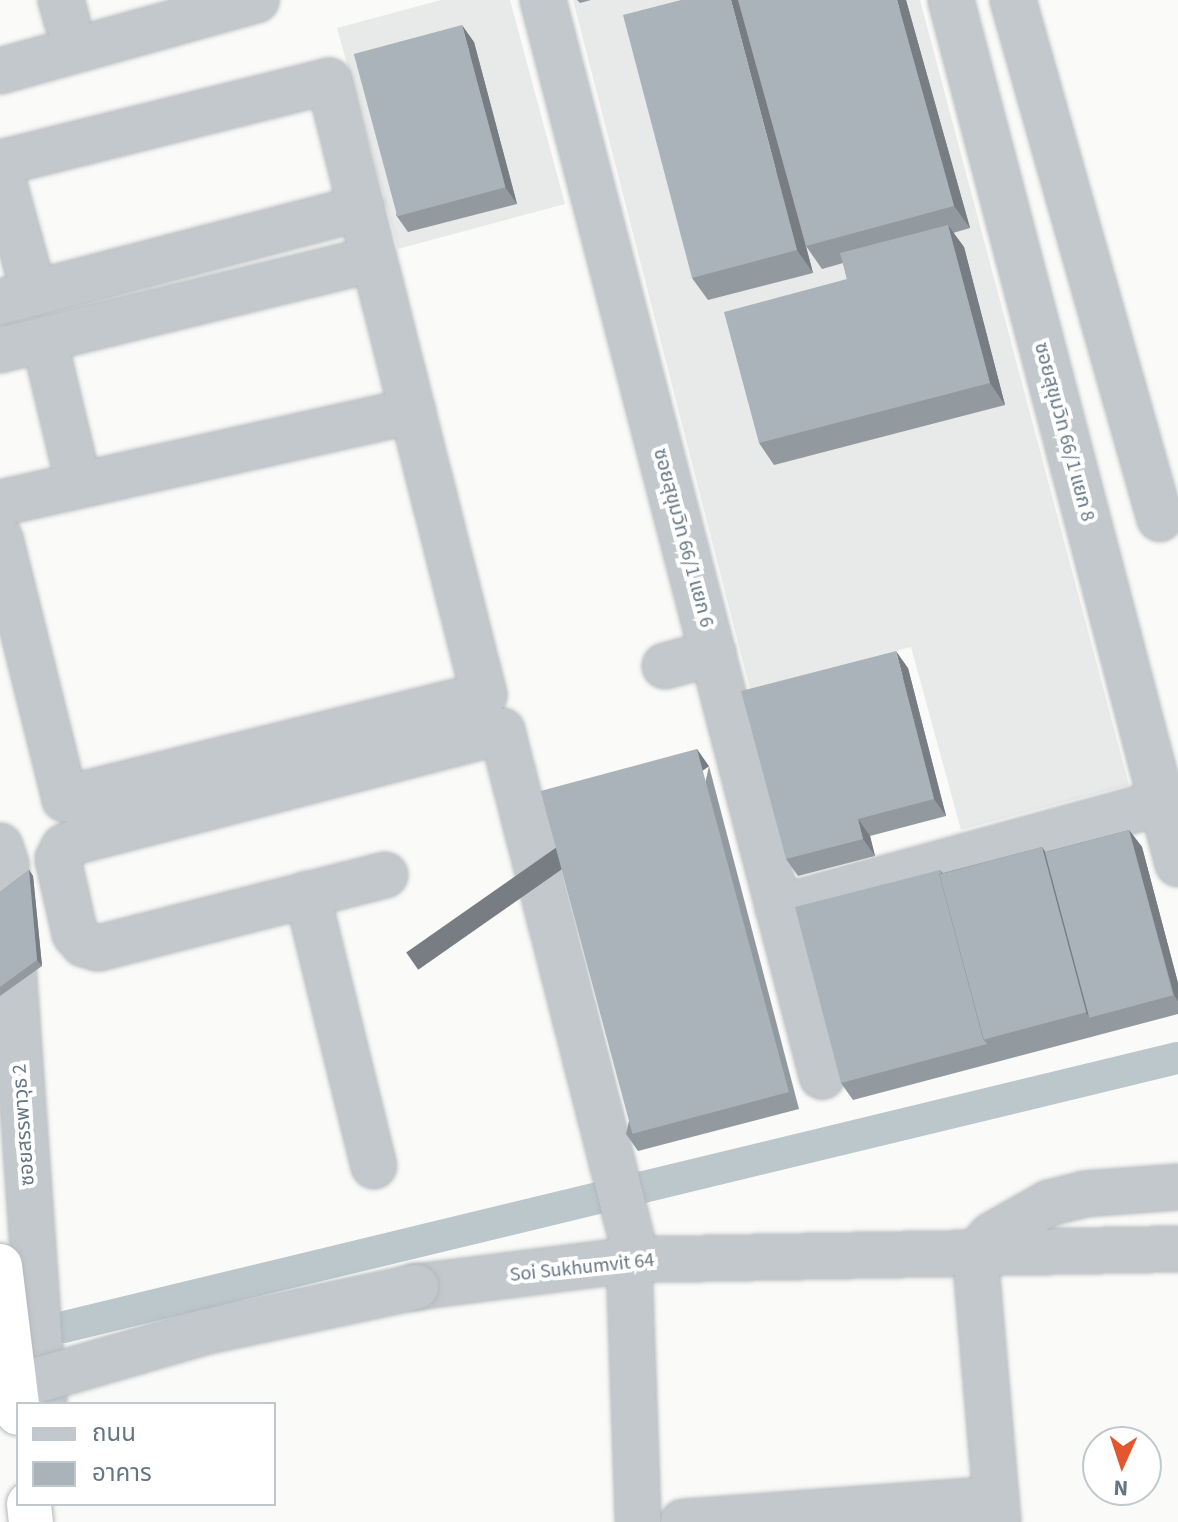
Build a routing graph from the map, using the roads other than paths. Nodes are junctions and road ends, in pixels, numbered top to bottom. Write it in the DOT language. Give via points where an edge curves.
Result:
graph roads {
  1 [pos="147,0"];
  2 [pos="256,0"];
  3 [pos="543,0"];
  4 [pos="951,0"];
  5 [pos="1013,0"];
  6 [pos="64,10"];
  7 [pos="0,40"];
  8 [pos="0,71"];
  9 [pos="0,163"];
  10 [pos="0,170"];
  11 [pos="362,208"];
  12 [pos="374,259"];
  13 [pos="17,298"];
  14 [pos="44,339"];
  15 [pos="0,350"];
  16 [pos="413,411"];
  17 [pos="79,485"];
  18 [pos="0,503"];
  19 [pos="1160,519"];
  20 [pos="0,539"];
  21 [pos="713,653"];
  22 [pos="665,666"];
  23 [pos="1162,802"];
  24 [pos="0,846"];
  25 [pos="1178,864"];
  26 [pos="385,875"];
  27 [pos="307,894"];
  28 [pos="778,908"];
  29 [pos="822,1076"];
  30 [pos="374,1166"];
  31 [pos="1178,1187"];
  32 [pos="632,1249"];
  33 [pos="1178,1249"];
  34 [pos="975,1254"];
  35 [pos="0,1266"];
  36 [pos="42,1383"];
  37 [pos="0,1391"];
  38 [pos="17,1402"];
  39 [pos="997,1510"];
  40 [pos="638,1522"];
  41 [pos="683,1522"];
  1 -- 6 [label="street"];
  2 -- 8 [label="street"];
  3 -- 21 [label="street, ซอยสุขุมวิท 66/1 แยก 6"];
  4 -- 23 [label="street, ซอยสุขุมวิท 66/1 แยก 8"];
  5 -- 19 [label="street"];
  6 -- 7 [label="street"];
  9 -- 11 [label="street" via="329,81"];
  10 -- 13 [label="street"];
  11 -- 12 [label="street"];
  11 -- 13 [label="street"];
  12 -- 14 [label="street"];
  12 -- 16 [label="street"];
  14 -- 15 [label="street"];
  14 -- 17 [label="street"];
  16 -- 17 [label="street"];
  16 -- 20 [label="street" via="484,695 65,799"];
  17 -- 18 [label="street"];
  21 -- 22 [label="street"];
  21 -- 28 [label="street, ซอยสุขุมวิท 66/1 แยก 6"];
  23 -- 25 [label="street, ซอยสุขุมวิท 66/1 แยก 8"];
  23 -- 28 [label="street"];
  24 -- 36 [label="street, ซอยสรรพาวุธ 2" via="6,865"];
  26 -- 27 [label="street"];
  27 -- 30 [label="street"];
  27 -- 32 [label="street" via="98,948 75,934 58,859 64,847 77,841 502,731"];
  28 -- 29 [label="street, ซอยสุขุมวิท 66/1 แยก 6"];
  31 -- 34 [label="street" via="1084,1194 1049,1203 991,1236"];
  32 -- 34 [label="street, Soi Sukhumvit 64"];
  32 -- 37 [label="street, Soi Sukhumvit 64, bridge" via="204,1332"];
  32 -- 40 [label="street"];
  33 -- 34 [label="street, Soi Sukhumvit 64"];
  34 -- 39 [label="street"];
  35 -- 38 [label="highway, bridge"];
  39 -- 41 [label="street"];
}
